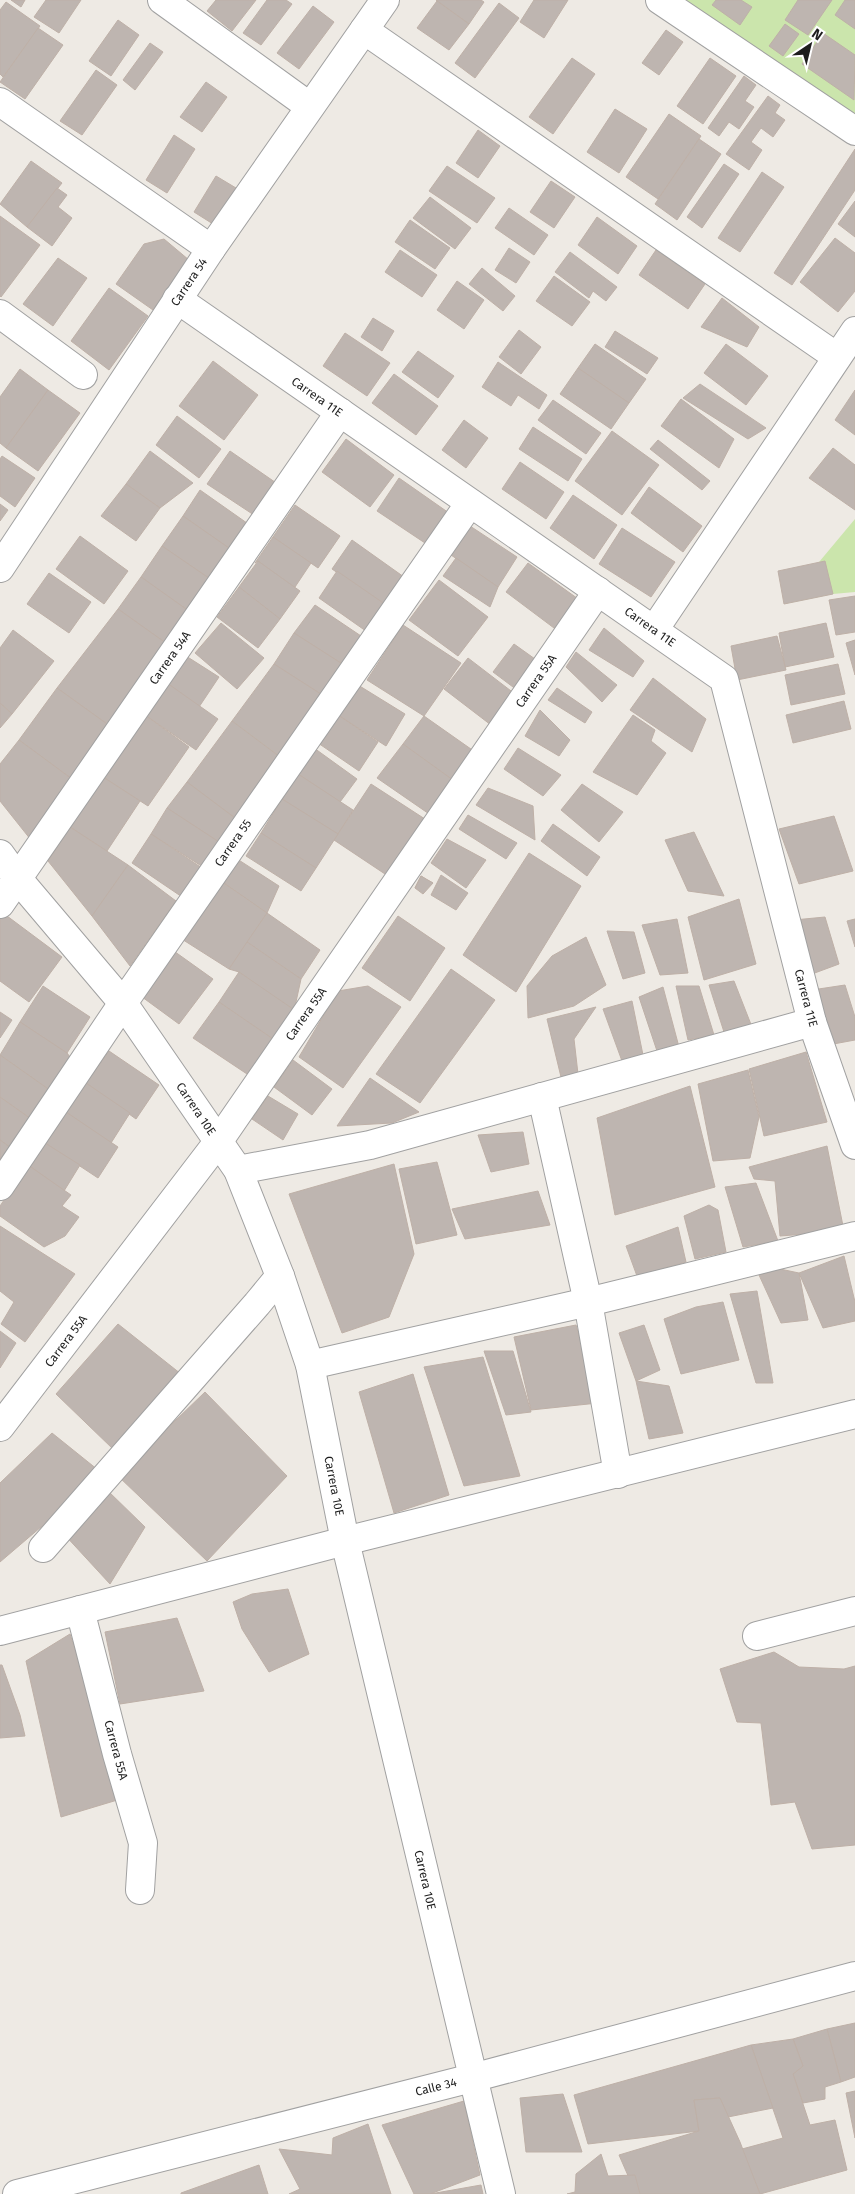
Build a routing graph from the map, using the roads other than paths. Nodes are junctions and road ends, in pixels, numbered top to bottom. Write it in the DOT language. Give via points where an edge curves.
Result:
graph roads {
  1 [pos="162,0"];
  2 [pos="385,0"];
  3 [pos="660,0"];
  4 [pos="364,30"];
  5 [pos="0,102"];
  6 [pos="310,106"];
  7 [pos="855,131"];
  8 [pos="211,249"];
  9 [pos="177,299"];
  10 [pos="0,314"];
  11 [pos="855,331"];
  12 [pos="837,357"];
  13 [pos="84,375"];
  14 [pos="340,412"];
  15 [pos="470,503"];
  16 [pos="0,568"];
  17 [pos="598,591"];
  18 [pos="654,630"];
  19 [pos="0,854"];
  20 [pos="18,879"];
  21 [pos="0,904"];
  22 [pos="123,1003"];
  23 [pos="812,1022"];
  24 [pos="542,1097"];
  25 [pos="218,1142"];
  26 [pos="855,1145"];
  27 [pos="238,1170"];
  28 [pos="0,1186"];
  29 [pos="855,1236"];
  30 [pos="280,1276"];
  31 [pos="588,1302"];
  32 [pos="310,1365"];
  33 [pos="855,1414"];
  34 [pos="0,1427"];
  35 [pos="618,1474"];
  36 [pos="345,1541"];
  37 [pos="42,1548"];
  38 [pos="80,1610"];
  39 [pos="855,1611"];
  40 [pos="0,1632"];
  41 [pos="757,1636"];
  42 [pos="140,1890"];
  43 [pos="855,1976"];
  44 [pos="472,2078"];
  45 [pos="17,2194"];
  46 [pos="501,2194"];
  1 -- 6 [label="street"];
  2 -- 4 [label="street, Carrera 54"];
  3 -- 7 [label="street"];
  4 -- 6 [label="street, Carrera 54"];
  4 -- 12 [label="street"];
  5 -- 8 [label="street"];
  6 -- 8 [label="street, Carrera 54"];
  8 -- 9 [label="street, Carrera 54"];
  9 -- 14 [label="street, Carrera 11E"];
  9 -- 16 [label="street, Carrera 54"];
  10 -- 13 [label="street"];
  11 -- 12 [label="street"];
  12 -- 18 [label="street"];
  14 -- 15 [label="street, Carrera 11E"];
  14 -- 20 [label="street, Carrera 54A"];
  15 -- 17 [label="street, Carrera 11E"];
  15 -- 22 [label="street, Carrera 55"];
  17 -- 18 [label="street, Carrera 11E"];
  17 -- 25 [label="street, Carrera 55A"];
  18 -- 23 [label="street, Carrera 11E" via="724,678"];
  19 -- 20 [label="street, Carrera 10E"];
  20 -- 21 [label="street, Carrera 54A"];
  20 -- 22 [label="street, Carrera 10E"];
  22 -- 25 [label="street, Carrera 10E"];
  22 -- 28 [label="street, Carrera 55"];
  23 -- 24 [label="street"];
  23 -- 26 [label="street, Carrera 11E"];
  24 -- 27 [label="street" via="370,1145"];
  24 -- 31 [label="street"];
  25 -- 27 [label="street, Carrera 10E"];
  25 -- 34 [label="street, Carrera 55A"];
  27 -- 30 [label="street, Carrera 10E"];
  29 -- 31 [label="street"];
  30 -- 32 [label="street, Carrera 10E"];
  30 -- 37 [label="street"];
  31 -- 32 [label="street"];
  31 -- 35 [label="street"];
  32 -- 36 [label="street, Carrera 10E"];
  33 -- 35 [label="street"];
  35 -- 36 [label="street"];
  36 -- 38 [label="street"];
  36 -- 44 [label="street, Carrera 10E"];
  38 -- 40 [label="street"];
  38 -- 42 [label="street, Carrera 55A" via="143,1843"];
  39 -- 41 [label="street"];
  43 -- 44 [label="street, Calle 34"];
  44 -- 45 [label="street, Calle 34"];
  44 -- 46 [label="street, Carrera 10E"];
}
